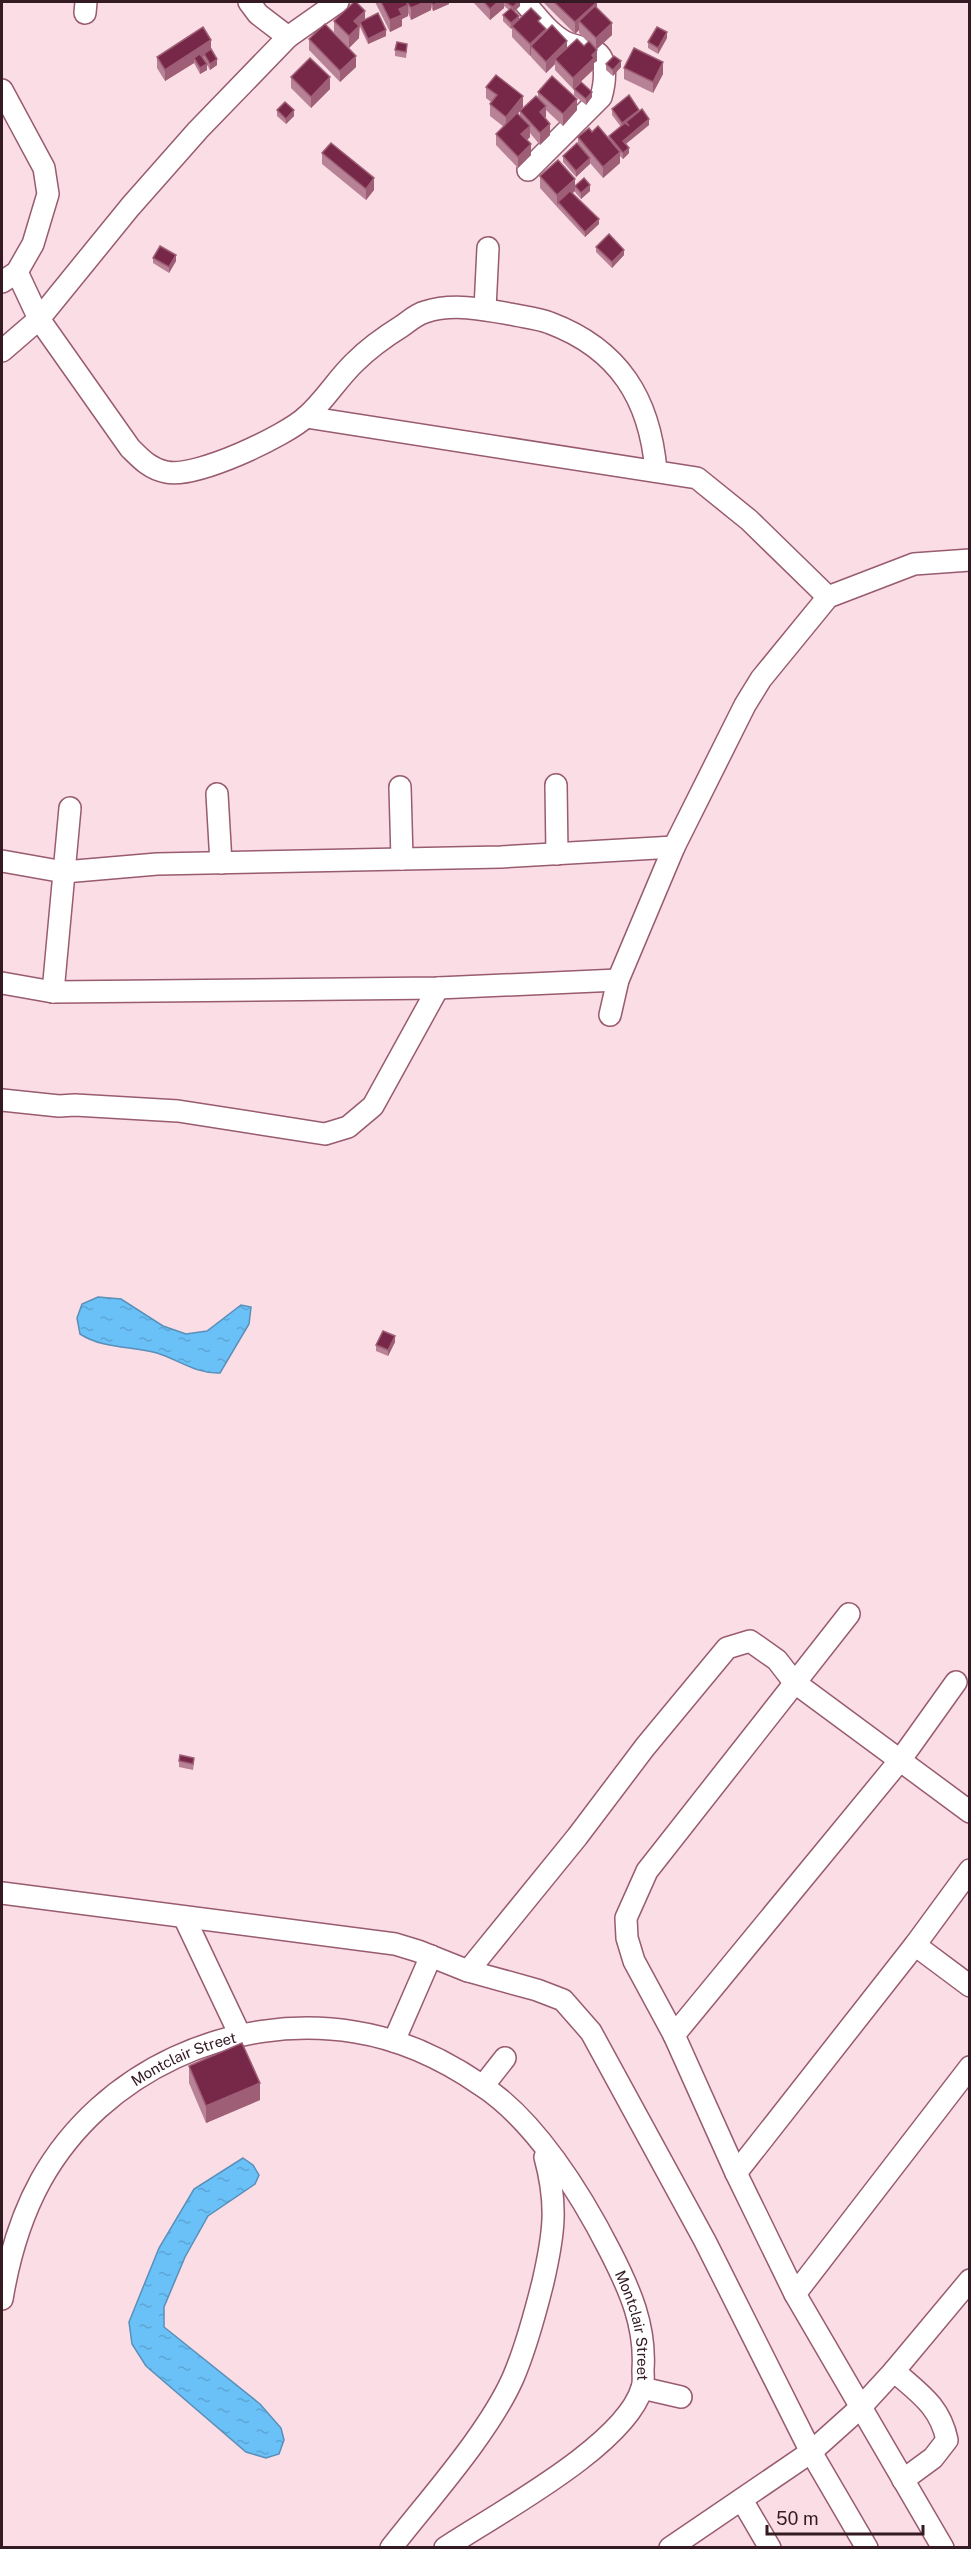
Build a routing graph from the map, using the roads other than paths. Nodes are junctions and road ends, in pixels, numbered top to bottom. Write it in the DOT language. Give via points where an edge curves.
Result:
graph roads {
  1 [pos="249,2"];
  2 [pos="338,2"];
  3 [pos="524,2"];
  4 [pos="288,37"];
  5 [pos="2,90"];
  6 [pos="528,170"];
  7 [pos="488,248"];
  8 [pos="9,277"];
  9 [pos="485,309"];
  10 [pos="39,319"];
  11 [pos="2,351"];
  12 [pos="306,417"];
  13 [pos="656,471"];
  14 [pos="969,560"];
  15 [pos="828,597"];
  16 [pos="556,785"];
  17 [pos="400,787"];
  18 [pos="217,794"];
  19 [pos="70,808"];
  20 [pos="674,847"];
  21 [pos="557,854"];
  22 [pos="402,860"];
  23 [pos="2,861"];
  24 [pos="221,863"];
  25 [pos="64,872"];
  26 [pos="618,980"];
  27 [pos="2,983"];
  28 [pos="438,988"];
  29 [pos="54,992"];
  30 [pos="610,1015"];
  31 [pos="2,1100"];
  32 [pos="849,1614"];
  33 [pos="794,1682"];
  34 [pos="956,1682"];
  35 [pos="901,1759"];
  36 [pos="969,1812"];
  37 [pos="969,1870"];
  38 [pos="2,1893"];
  39 [pos="184,1917"];
  40 [pos="915,1945"];
  41 [pos="431,1956"];
  42 [pos="468,1971"];
  43 [pos="969,1986"];
  44 [pos="240,2035"];
  45 [pos="674,2035"];
  46 [pos="394,2041"];
  47 [pos="505,2058"];
  48 [pos="969,2067"];
  49 [pos="483,2086"];
  50 [pos="540,2139"];
  51 [pos="736,2173"];
  52 [pos="968,2285"];
  53 [pos="795,2294"];
  54 [pos="2,2299"];
  55 [pos="894,2371"];
  56 [pos="642,2388"];
  57 [pos="681,2397"];
  58 [pos="860,2408"];
  59 [pos="811,2452"];
  60 [pos="903,2480"];
  61 [pos="742,2500"];
  62 [pos="391,2547"];
  63 [pos="445,2547"];
  64 [pos="670,2547"];
  65 [pos="770,2547"];
  66 [pos="867,2547"];
  67 [pos="943,2547"];
  1 -- 4 [label="street"];
  2 -- 4 [label="street"];
  3 -- 6 [label="street" via="553,34 595,51 604,64 601,97"];
  4 -- 10 [label="street" via="130,207"];
  5 -- 8 [label="street" via="44,168 48,194 39,227"];
  7 -- 9 [label="street"];
  8 -- 10 [label="street"];
  9 -- 12 [label="street" via="424,312 356,361"];
  9 -- 13 [label="street" via="549,322 605,353 632,384 647,422"];
  10 -- 11 [label="street"];
  10 -- 12 [label="street" via="130,448 147,465 168,473 194,470 240,453"];
  12 -- 13 [label="street"];
  13 -- 15 [label="street" via="697,478 749,520"];
  14 -- 15 [label="street" via="914,564"];
  15 -- 20 [label="street" via="761,679"];
  16 -- 21 [label="street"];
  17 -- 22 [label="street"];
  18 -- 24 [label="street"];
  19 -- 25 [label="street"];
  20 -- 21 [label="street"];
  20 -- 26 [label="street"];
  21 -- 22 [label="street"];
  22 -- 24 [label="street"];
  23 -- 25 [label="street"];
  24 -- 25 [label="street"];
  25 -- 29 [label="street"];
  26 -- 28 [label="street"];
  26 -- 30 [label="street"];
  27 -- 29 [label="street"];
  28 -- 29 [label="street"];
  28 -- 31 [label="street" via="373,1106 348,1127 326,1134 177,1111"];
  32 -- 33 [label="street"];
  33 -- 35 [label="street"];
  33 -- 42 [label="street" via="777,1660 750,1641 727,1648"];
  33 -- 45 [label="street" via="646,1871 626,1918 634,1961"];
  34 -- 35 [label="street"];
  35 -- 36 [label="street"];
  35 -- 45 [label="street"];
  37 -- 40 [label="street"];
  38 -- 39 [label="street"];
  39 -- 41 [label="street" via="395,1944"];
  39 -- 44 [label="street"];
  40 -- 43 [label="street"];
  40 -- 51 [label="street"];
  41 -- 42 [label="street"];
  41 -- 46 [label="street"];
  42 -- 59 [label="street" via="563,2000 591,2031 705,2241"];
  44 -- 46 [label="street, Montclair Street" via="317,2028"];
  44 -- 54 [label="street, Montclair Street" via="161,2063 93,2113 65,2144 23,2217 9,2257"];
  45 -- 51 [label="street"];
  46 -- 49 [label="street, Montclair Street" via="441,2060"];
  47 -- 49 [label="street"];
  48 -- 53 [label="street"];
  49 -- 50 [label="street, Montclair Street"];
  50 -- 56 [label="street, Montclair Street" via="599,2229 638,2310 645,2350"];
  50 -- 62 [label="street, Montclair Street" via="552,2183 555,2220 540,2295 512,2378 465,2454"];
  51 -- 53 [label="street"];
  52 -- 55 [label="street"];
  53 -- 58 [label="street"];
  55 -- 58 [label="street"];
  55 -- 60 [label="street" via="932,2404 947,2440 933,2458"];
  56 -- 57 [label="street"];
  56 -- 63 [label="street, Montclair Street" via="624,2420 600,2445"];
  58 -- 59 [label="street"];
  58 -- 60 [label="street"];
  59 -- 61 [label="street"];
  59 -- 66 [label="street"];
  60 -- 67 [label="street"];
  61 -- 64 [label="street"];
  61 -- 65 [label="street"];
}
